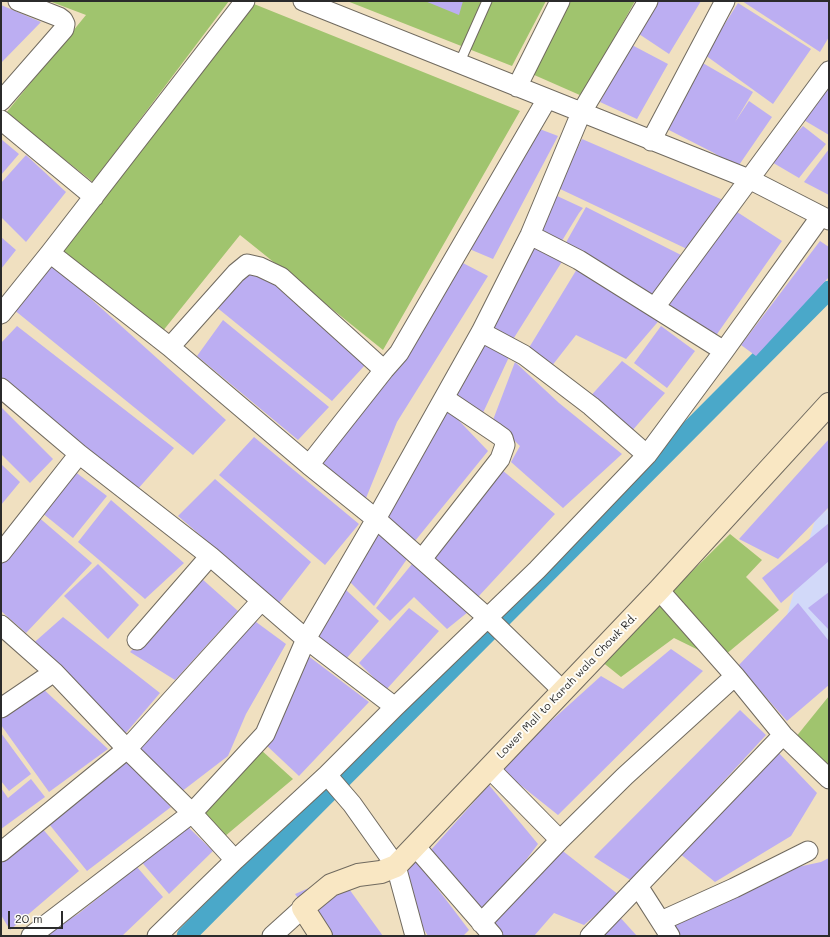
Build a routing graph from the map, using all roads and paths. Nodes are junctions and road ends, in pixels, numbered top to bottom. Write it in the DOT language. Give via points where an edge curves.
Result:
graph roads {
  1 [pos="18,1"];
  2 [pos="245,1"];
  3 [pos="303,1"];
  4 [pos="487,1"];
  5 [pos="560,1"];
  6 [pos="648,1"];
  7 [pos="725,1"];
  8 [pos="459,64"];
  9 [pos="829,70"];
  10 [pos="516,87"];
  11 [pos="547,99"];
  12 [pos="1,101"];
  13 [pos="581,113"];
  14 [pos="1,120"];
  15 [pos="651,141"];
  16 [pos="749,180"];
  17 [pos="94,197"];
  18 [pos="825,218"];
  19 [pos="530,235"];
  20 [pos="50,253"];
  21 [pos="655,307"];
  22 [pos="1,314"];
  23 [pos="481,332"];
  24 [pos="170,347"];
  25 [pos="724,351"];
  26 [pos="384,370"];
  27 [pos="1,388"];
  28 [pos="444,398"];
  29 [pos="829,404"];
  30 [pos="79,454"];
  31 [pos="647,455"];
  32 [pos="309,465"];
  33 [pos="376,519"];
  34 [pos="1,553"];
  35 [pos="210,556"];
  36 [pos="422,559"];
  37 [pos="659,590"];
  38 [pos="261,601"];
  39 [pos="493,623"];
  40 [pos="1,625"];
  41 [pos="306,639"];
  42 [pos="137,640"];
  43 [pos="54,672"];
  44 [pos="735,676"];
  45 [pos="562,690"];
  46 [pos="395,707"];
  47 [pos="1,708"];
  48 [pos="783,735"];
  49 [pos="127,749"];
  50 [pos="489,768"];
  51 [pos="829,779"];
  52 [pos="331,780"];
  53 [pos="192,812"];
  54 [pos="560,840"];
  55 [pos="415,846"];
  56 [pos="808,851"];
  57 [pos="1,852"];
  58 [pos="235,860"];
  59 [pos="396,866"];
  60 [pos="638,886"];
  61 [pos="303,908"];
  62 [pos="487,929"];
  63 [pos="665,929"];
  64 [pos="31,936"];
  65 [pos="157,936"];
  66 [pos="272,936"];
  67 [pos="321,936"];
  68 [pos="415,936"];
  69 [pos="590,936"];
  1 -- 12 [label="street" via="59,17 65,24 64,29"];
  2 -- 17 [label="street"];
  3 -- 8 [label="street"];
  4 -- 8 [label="lane"];
  5 -- 10 [label="street"];
  6 -- 13 [label="street"];
  7 -- 15 [label="street"];
  8 -- 10 [label="street"];
  9 -- 16 [label="street"];
  10 -- 11 [label="street"];
  11 -- 13 [label="street"];
  11 -- 26 [label="street" via="399,353"];
  13 -- 15 [label="street"];
  13 -- 19 [label="street"];
  14 -- 17 [label="street"];
  15 -- 16 [label="street"];
  16 -- 18 [label="street"];
  16 -- 21 [label="street"];
  17 -- 20 [label="street"];
  18 -- 25 [label="street"];
  19 -- 21 [label="street" via="579,260"];
  19 -- 23 [label="street"];
  20 -- 22 [label="street"];
  20 -- 24 [label="street"];
  21 -- 25 [label="street"];
  23 -- 28 [label="street"];
  23 -- 31 [label="street" via="524,355 591,406"];
  24 -- 26 [label="street" via="247,264 281,277"];
  24 -- 32 [label="street"];
  25 -- 31 [label="street"];
  26 -- 32 [label="street"];
  27 -- 30 [label="street"];
  28 -- 33 [label="street"];
  28 -- 36 [label="street" via="500,435 505,445 500,459"];
  29 -- 37 [label="street, Lower Mall to Karah wala Chowk Rd."];
  30 -- 34 [label="street"];
  30 -- 35 [label="street"];
  31 -- 39 [label="street" via="537,570"];
  32 -- 33 [label="street"];
  33 -- 36 [label="street"];
  33 -- 41 [label="street"];
  35 -- 38 [label="street"];
  35 -- 42 [label="street"];
  36 -- 39 [label="street"];
  37 -- 44 [label="street"];
  37 -- 45 [label="street, Lower Mall to Karah wala Chowk Rd."];
  38 -- 41 [label="street"];
  38 -- 49 [label="street"];
  39 -- 45 [label="street"];
  39 -- 46 [label="street"];
  40 -- 43 [label="street"];
  41 -- 46 [label="street"];
  41 -- 53 [label="street" via="265,734"];
  43 -- 47 [label="street"];
  43 -- 49 [label="street"];
  44 -- 48 [label="street"];
  44 -- 54 [label="street" via="625,776"];
  45 -- 50 [label="street, Lower Mall to Karah wala Chowk Rd."];
  46 -- 52 [label="street"];
  48 -- 51 [label="street"];
  48 -- 60 [label="street"];
  49 -- 53 [label="street"];
  49 -- 57 [label="street"];
  50 -- 54 [label="street"];
  50 -- 55 [label="street, Lower Mall to Karah wala Chowk Rd."];
  52 -- 58 [label="street"];
  52 -- 59 [label="street" via="352,804"];
  53 -- 58 [label="street"];
  53 -- 64 [label="street"];
  54 -- 62 [label="street"];
  55 -- 59 [label="street, Lower Mall to Karah wala Chowk Rd."];
  55 -- 62 [label="street"];
  56 -- 63 [label="street" via="734,888"];
  58 -- 65 [label="street"];
  59 -- 61 [label="street, Lower Mall to Karah wala Chowk Rd." via="380,872 358,875 331,885"];
  59 -- 68 [label="street"];
  60 -- 63 [label="street"];
  60 -- 69 [label="street"];
  61 -- 66 [label="street"];
  61 -- 67 [label="street"];
}
